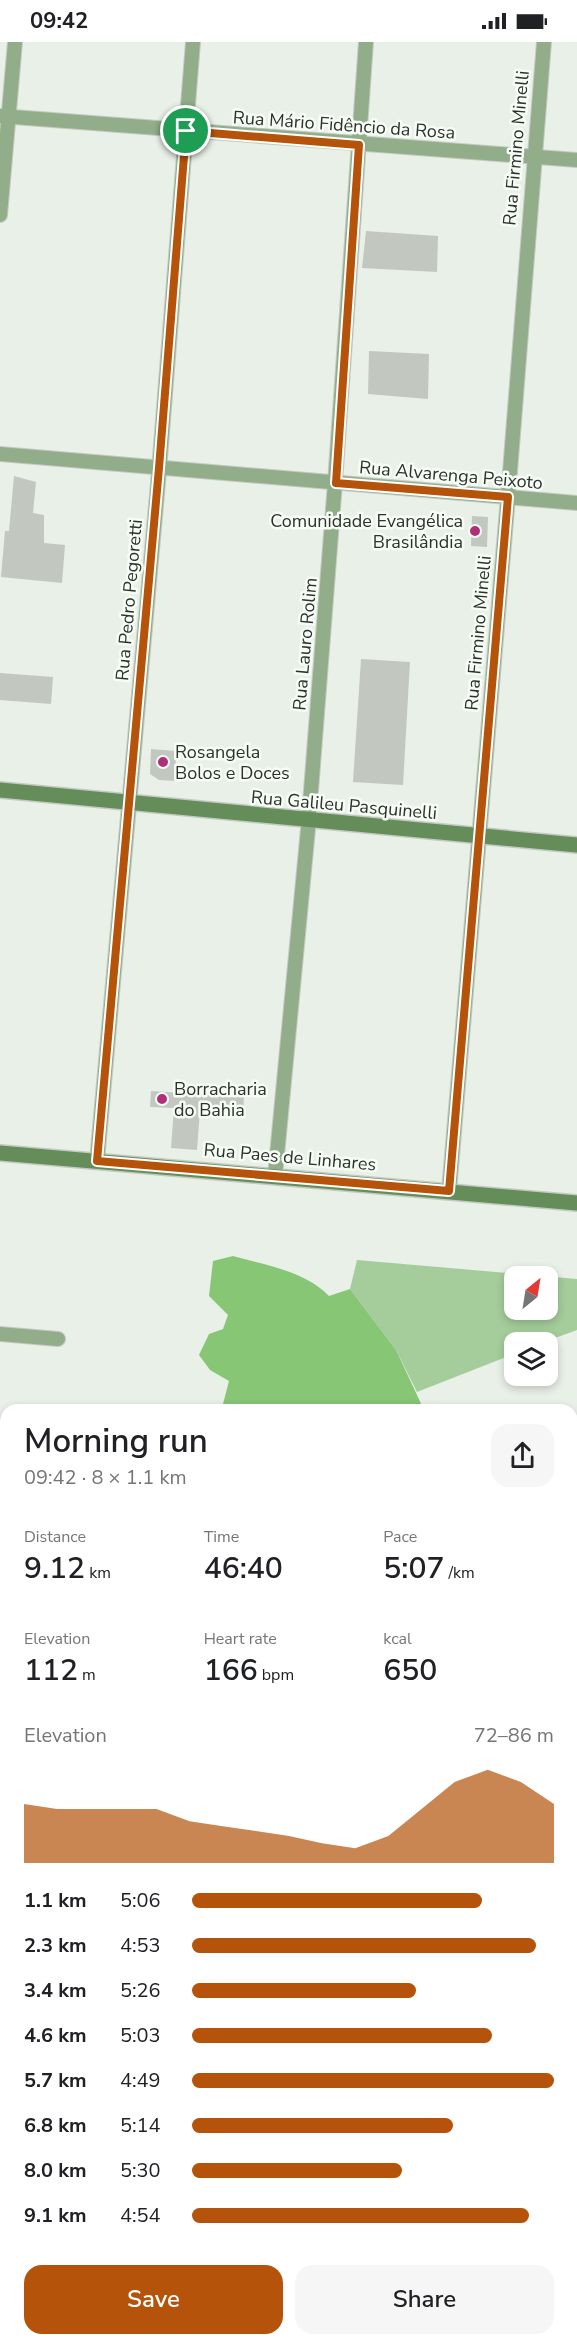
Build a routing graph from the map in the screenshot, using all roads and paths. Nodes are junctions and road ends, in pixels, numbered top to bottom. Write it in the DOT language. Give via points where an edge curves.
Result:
graph roads {
  1 [pos="15,42"];
  2 [pos="194,42"];
  3 [pos="366,42"];
  4 [pos="543,42"];
  5 [pos="4,117"];
  6 [pos="186,131"];
  7 [pos="359,145"];
  8 [pos="533,158"];
  9 [pos="577,160"];
  10 [pos="0,214"];
  11 [pos="0,454"];
  12 [pos="159,468"];
  13 [pos="336,483"];
  14 [pos="508,497"];
  15 [pos="577,503"];
  16 [pos="0,790"];
  17 [pos="129,804"];
  18 [pos="309,821"];
  19 [pos="479,837"];
  20 [pos="577,845"];
  21 [pos="0,1153"];
  22 [pos="97,1161"];
  23 [pos="274,1176"];
  24 [pos="449,1191"];
  25 [pos="577,1203"];
  26 [pos="0,1334"];
  27 [pos="58,1339"];
  1 -- 5 [label="street"];
  2 -- 6 [label="street, Rua Pedro Pegoretti"];
  3 -- 7 [label="street, Rua Lauro Rolim"];
  4 -- 8 [label="street, Rua Firmino Minelli"];
  5 -- 6 [label="street, Rua Mário Fidêncio da Rosa"];
  5 -- 10 [label="street"];
  6 -- 7 [label="street, Rua Mário Fidêncio da Rosa"];
  6 -- 12 [label="street, Rua Pedro Pegoretti"];
  7 -- 8 [label="street, Rua Mário Fidêncio da Rosa"];
  7 -- 13 [label="street, Rua Lauro Rolim"];
  8 -- 9 [label="street, Rua Mário Fidêncio da Rosa"];
  8 -- 14 [label="street, Rua Firmino Minelli"];
  11 -- 12 [label="street, Rua Alvarenga Peixoto"];
  12 -- 13 [label="street, Rua Alvarenga Peixoto"];
  12 -- 17 [label="street, Rua Pedro Pegoretti"];
  13 -- 14 [label="street, Rua Alvarenga Peixoto"];
  13 -- 18 [label="street, Rua Lauro Rolim"];
  14 -- 15 [label="street, Rua Alvarenga Peixoto"];
  14 -- 19 [label="street, Rua Firmino Minelli"];
  16 -- 17 [label="street, Rua Galileu Pasquinelli"];
  17 -- 18 [label="street, Rua Galileu Pasquinelli"];
  17 -- 22 [label="street, Rua Pedro Pegoretti"];
  18 -- 19 [label="street, Rua Galileu Pasquinelli"];
  18 -- 23 [label="street, Rua Lauro Rolim"];
  19 -- 20 [label="street, Rua Galileu Pasquinelli"];
  19 -- 24 [label="street, Rua Firmino Minelli"];
  21 -- 22 [label="street, Rua Paes de Linhares"];
  22 -- 23 [label="street, Rua Paes de Linhares"];
  23 -- 24 [label="street, Rua Paes de Linhares"];
  24 -- 25 [label="street, Rua Paes de Linhares"];
  26 -- 27 [label="street"];
}
